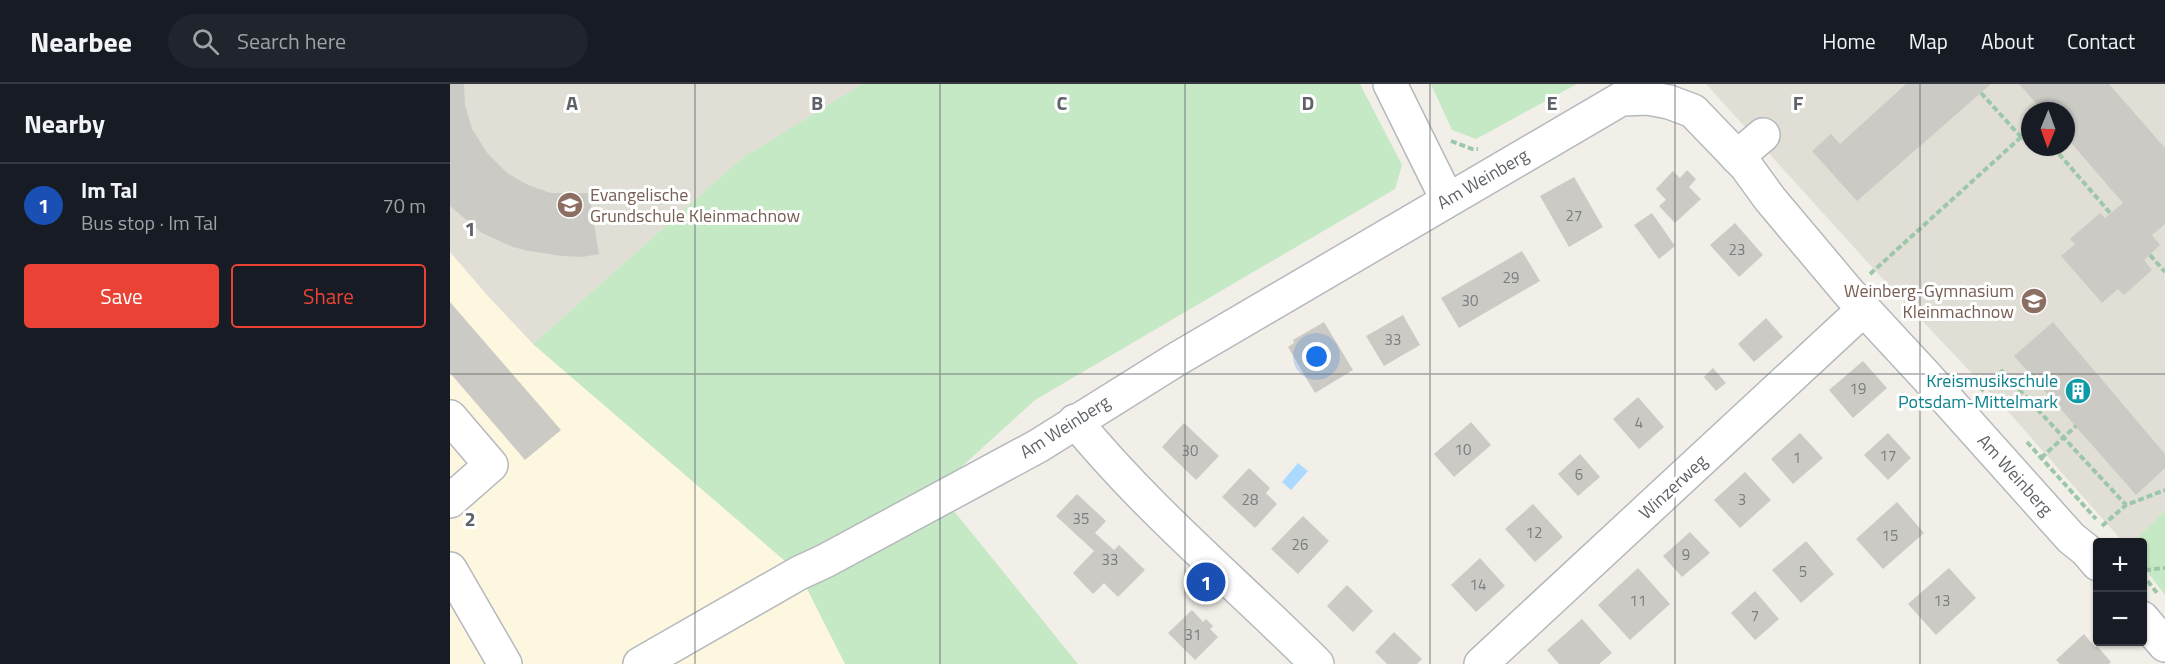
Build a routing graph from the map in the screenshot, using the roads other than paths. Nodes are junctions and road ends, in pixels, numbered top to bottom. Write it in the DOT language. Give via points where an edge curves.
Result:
graph roads {
  1 [pos="1390,84"];
  2 [pos="1763,135"];
  3 [pos="1737,157"];
  4 [pos="1447,199"];
  5 [pos="1856,301"];
  6 [pos="450,417"];
  7 [pos="1075,421"];
  8 [pos="450,501"];
  9 [pos="2093,559"];
  10 [pos="450,569"];
  11 [pos="2151,607"];
  12 [pos="2165,645"];
  13 [pos="505,664"];
  14 [pos="640,664"];
  15 [pos="1317,664"];
  16 [pos="1481,664"];
  1 -- 4 [label="street"];
  2 -- 3 [label="street"];
  3 -- 4 [label="street, Am Weinberg" via="1693,111 1648,98 1621,99"];
  3 -- 5 [label="street, Am Weinberg"];
  4 -- 7 [label="street, Am Weinberg"];
  5 -- 9 [label="street, Am Weinberg"];
  5 -- 16 [label="street, Winzerweg"];
  6 -- 8 [label="street" via="491,465"];
  7 -- 14 [label="street, Am Weinberg" via="1038,446 753,598"];
  7 -- 15 [label="street" via="1195,549"];
  10 -- 13 [label="street"];
  11 -- 12 [label="street"];
}
